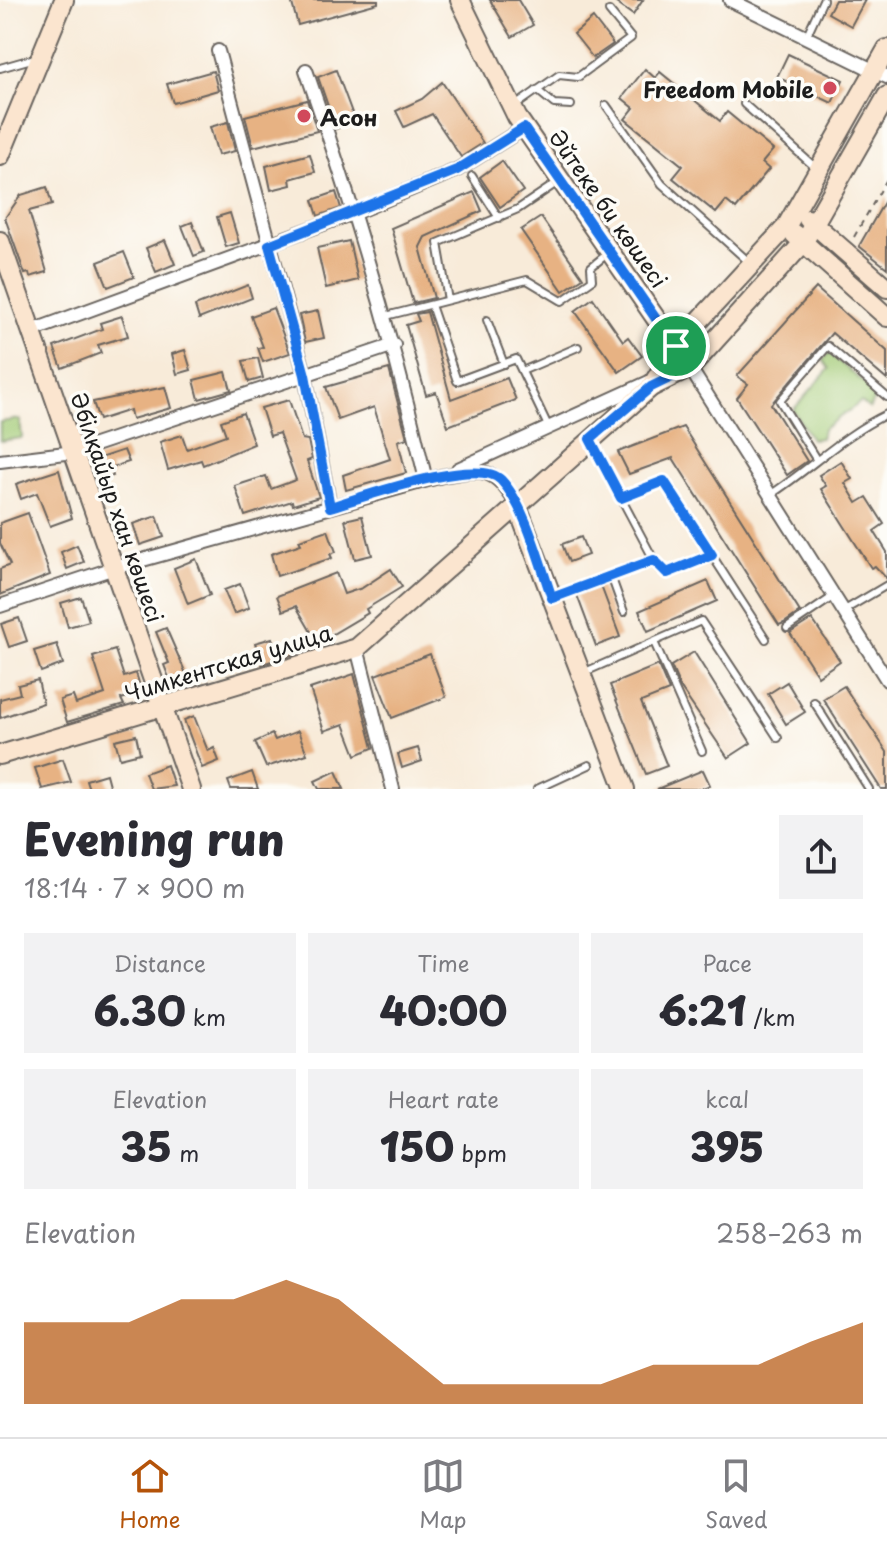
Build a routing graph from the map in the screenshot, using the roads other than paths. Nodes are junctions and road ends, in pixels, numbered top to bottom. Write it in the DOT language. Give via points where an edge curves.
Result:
graph roads {
  1 [pos="64,0"];
  2 [pos="460,0"];
  3 [pos="730,0"];
  4 [pos="823,0"];
  5 [pos="609,11"];
  6 [pos="806,37"];
  7 [pos="887,49"];
  8 [pos="218,51"];
  9 [pos="41,55"];
  10 [pos="0,68"];
  11 [pos="306,70"];
  12 [pos="881,74"];
  13 [pos="537,90"];
  14 [pos="887,96"];
  15 [pos="744,104"];
  16 [pos="571,105"];
  17 [pos="606,105"];
  18 [pos="512,108"];
  19 [pos="524,128"];
  20 [pos="0,156"];
  21 [pos="819,171"];
  22 [pos="472,176"];
  23 [pos="561,180"];
  24 [pos="798,209"];
  25 [pos="356,212"];
  26 [pos="499,218"];
  27 [pos="815,225"];
  28 [pos="786,227"];
  29 [pos="0,241"];
  30 [pos="803,243"];
  31 [pos="269,245"];
  32 [pos="610,251"];
  33 [pos="751,265"];
  34 [pos="887,288"];
  35 [pos="448,300"];
  36 [pos="431,305"];
  37 [pos="386,316"];
  38 [pos="887,317"];
  39 [pos="487,320"];
  40 [pos="32,331"];
  41 [pos="394,345"];
  42 [pos="676,346"];
  43 [pos="578,347"];
  44 [pos="504,364"];
  45 [pos="690,368"];
  46 [pos="522,371"];
  47 [pos="305,375"];
  48 [pos="653,383"];
  49 [pos="887,397"];
  50 [pos="887,414"];
  51 [pos="549,428"];
  52 [pos="590,439"];
  53 [pos="74,452"];
  54 [pos="816,459"];
  55 [pos="0,461"];
  56 [pos="442,476"];
  57 [pos="426,480"];
  58 [pos="770,495"];
  59 [pos="621,498"];
  60 [pos="516,503"];
  61 [pos="330,507"];
  62 [pos="712,555"];
  63 [pos="654,560"];
  64 [pos="114,568"];
  65 [pos="611,576"];
  66 [pos="887,585"];
  67 [pos="834,596"];
  68 [pos="552,598"];
  69 [pos="0,606"];
  70 [pos="843,611"];
  71 [pos="624,612"];
  72 [pos="787,628"];
  73 [pos="766,639"];
  74 [pos="654,642"];
  75 [pos="357,648"];
  76 [pos="581,674"];
  77 [pos="887,680"];
  78 [pos="814,702"];
  79 [pos="163,708"];
  80 [pos="778,738"];
  81 [pos="702,751"];
  82 [pos="0,755"];
  83 [pos="589,765"];
  84 [pos="624,788"];
  85 [pos="191,789"];
  86 [pos="393,789"];
  87 [pos="537,789"];
  88 [pos="869,789"];
  1 -- 9 [label="street"];
  2 -- 18 [label="street, Әйтеке би көшесі"];
  3 -- 6 [label="street"];
  4 -- 6 [label="lane"];
  5 -- 13 [label="lane" via="631,38 578,77 559,75"];
  6 -- 12 [label="street"];
  7 -- 12 [label="street"];
  8 -- 31 [label="street"];
  9 -- 10 [label="lane"];
  9 -- 20 [label="street"];
  11 -- 25 [label="street"];
  12 -- 21 [label="street"];
  13 -- 16 [label="lane" via="554,104"];
  13 -- 18 [label="lane"];
  14 -- 27 [label="street"];
  15 -- 21 [label="lane"];
  17 -- 33 [label="lane" via="662,184"];
  18 -- 19 [label="street, Әйтеке би көшесі"];
  19 -- 23 [label="street, Әйтеке би көшесі"];
  19 -- 25 [label="street" via="457,170"];
  21 -- 24 [label="street"];
  22 -- 26 [label="lane"];
  23 -- 26 [label="lane"];
  23 -- 32 [label="street, Әйтеке би көшесі"];
  24 -- 27 [label="street"];
  24 -- 28 [label="street"];
  25 -- 31 [label="street"];
  25 -- 37 [label="street"];
  26 -- 35 [label="lane" via="438,243"];
  27 -- 30 [label="street"];
  27 -- 34 [label="street"];
  28 -- 30 [label="street"];
  28 -- 33 [label="street"];
  29 -- 40 [label="street, Әбілқайыр хан көшесі"];
  30 -- 38 [label="street"];
  30 -- 45 [label="street"];
  31 -- 40 [label="street"];
  31 -- 47 [label="street"];
  32 -- 35 [label="lane" via="591,267 592,280 562,301 527,280"];
  32 -- 42 [label="street, Әйтеке би көшесі"];
  33 -- 42 [label="street"];
  35 -- 36 [label="lane"];
  36 -- 37 [label="lane"];
  36 -- 44 [label="lane" via="457,381"];
  37 -- 41 [label="street"];
  39 -- 44 [label="lane"];
  40 -- 53 [label="street, Әбілқайыр хан көшесі"];
  41 -- 47 [label="street"];
  41 -- 57 [label="street"];
  42 -- 45 [label="street, Әйтеке би көшесі"];
  42 -- 48 [label="street"];
  43 -- 46 [label="lane"];
  44 -- 46 [label="lane" via="516,359"];
  45 -- 48 [label="street"];
  45 -- 58 [label="street, Әйтеке би көшесі"];
  46 -- 51 [label="lane"];
  47 -- 53 [label="street"];
  47 -- 61 [label="street"];
  48 -- 51 [label="street"];
  48 -- 52 [label="street, Чимкентская улица"];
  49 -- 54 [label="lane" via="828,346 780,401"];
  50 -- 54 [label="lane"];
  51 -- 56 [label="street"];
  52 -- 59 [label="lane"];
  52 -- 60 [label="street, Чимкентская улица"];
  53 -- 55 [label="street"];
  53 -- 64 [label="street, Әбілқайыр хан көшесі"];
  54 -- 58 [label="lane" via="808,471"];
  56 -- 57 [label="street"];
  56 -- 60 [label="street" via="490,473"];
  57 -- 61 [label="street"];
  58 -- 67 [label="street, Әйтеке би көшесі"];
  59 -- 62 [label="lane" via="664,481"];
  59 -- 63 [label="lane"];
  60 -- 68 [label="street"];
  60 -- 75 [label="street, Чимкентская улица"];
  61 -- 64 [label="street"];
  62 -- 63 [label="lane" via="667,573"];
  62 -- 73 [label="lane"];
  63 -- 65 [label="lane"];
  64 -- 69 [label="street"];
  64 -- 79 [label="street, Әбілқайыр хан көшесі"];
  65 -- 68 [label="lane"];
  65 -- 71 [label="lane"];
  66 -- 70 [label="lane"];
  67 -- 70 [label="street, Әйтеке би көшесі"];
  67 -- 72 [label="lane"];
  68 -- 76 [label="street"];
  70 -- 77 [label="street, Әйтеке би көшесі"];
  74 -- 76 [label="lane"];
  74 -- 80 [label="lane" via="701,621"];
  74 -- 81 [label="lane"];
  75 -- 79 [label="street, Чимкентская улица"];
  75 -- 86 [label="street"];
  76 -- 84 [label="street"];
  78 -- 88 [label="lane"];
  79 -- 82 [label="street, Чимкентская улица"];
  79 -- 85 [label="street, Әбілқайыр хан көшесі"];
  83 -- 87 [label="lane"];
}
